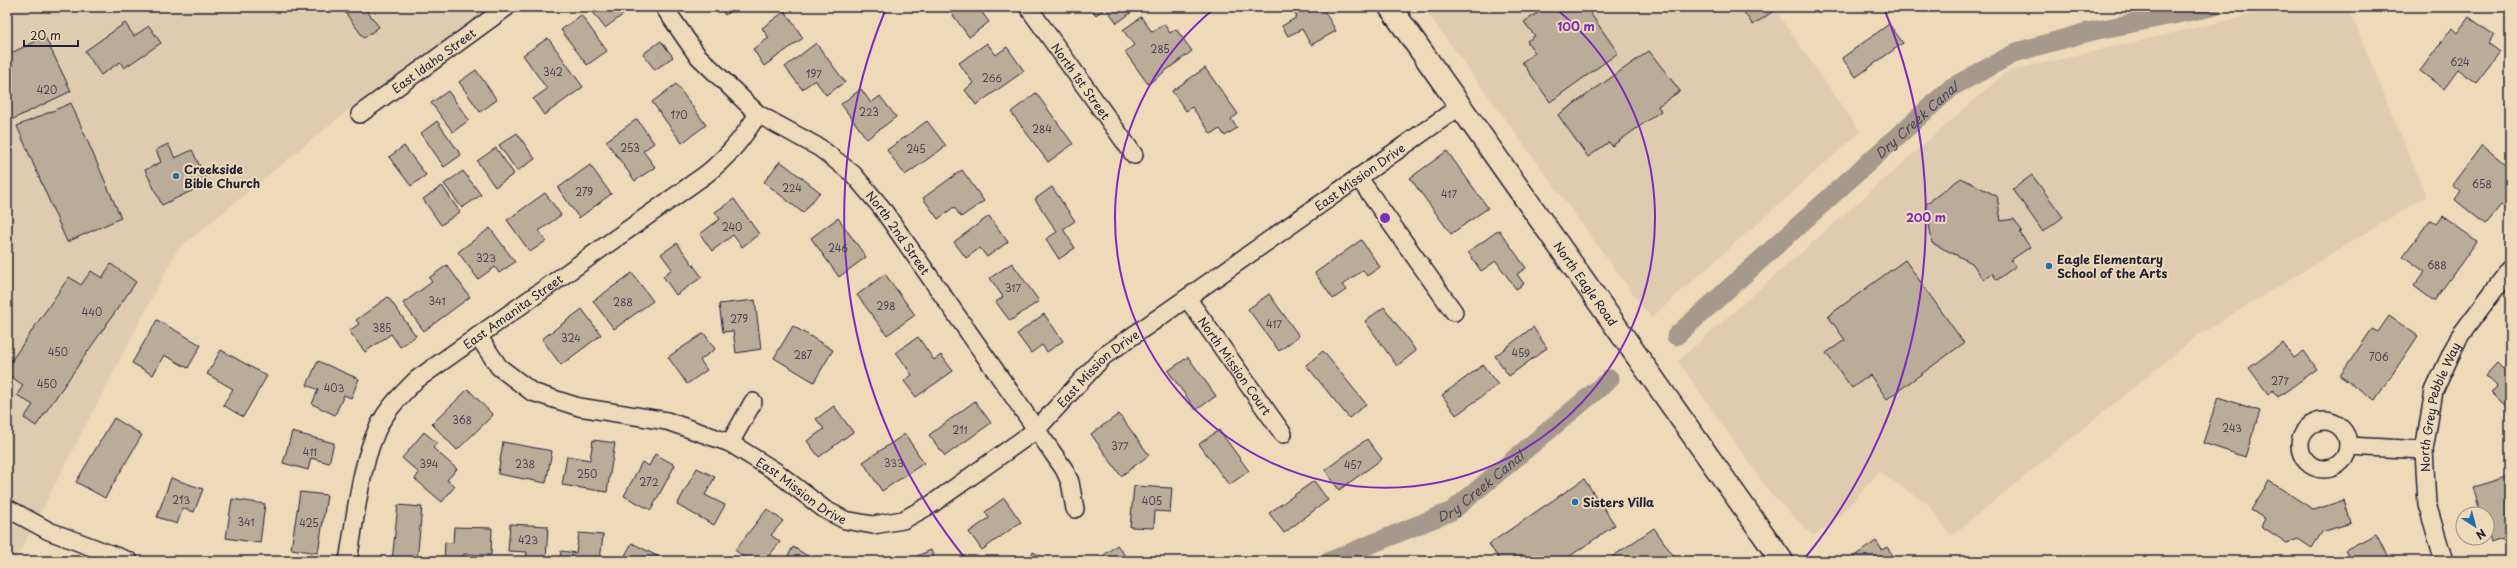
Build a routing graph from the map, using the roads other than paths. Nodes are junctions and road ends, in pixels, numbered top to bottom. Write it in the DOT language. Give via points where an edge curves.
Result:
graph roads {
  1 [pos="507,7"];
  2 [pos="664,7"];
  3 [pos="1028,7"];
  4 [pos="1390,7"];
  5 [pos="1459,107"];
  6 [pos="360,114"];
  7 [pos="758,114"];
  8 [pos="1134,155"];
  9 [pos="1358,178"];
  10 [pos="2510,269"];
  11 [pos="1187,298"];
  12 [pos="1454,312"];
  13 [pos="478,336"];
  14 [pos="753,402"];
  15 [pos="1036,430"];
  16 [pos="1283,434"];
  17 [pos="730,444"];
  18 [pos="2348,446"];
  19 [pos="2424,450"];
  20 [pos="7,508"];
  21 [pos="1075,509"];
  22 [pos="129,561"];
  23 [pos="348,561"];
  24 [pos="1782,561"];
  25 [pos="2444,561"];
  1 -- 6 [label="street, East Idaho Street"];
  2 -- 7 [label="street, North 2nd Street" via="697,55"];
  3 -- 8 [label="street, North 1st Street"];
  4 -- 5 [label="main road, North Eagle Road"];
  5 -- 9 [label="street, East Mission Drive"];
  5 -- 24 [label="main road, North Eagle Road"];
  7 -- 13 [label="street, East Amanita Street" via="730,154 705,175"];
  7 -- 15 [label="street, North 2nd Street" via="820,148 853,174 881,207"];
  9 -- 11 [label="street, East Mission Drive"];
  9 -- 12 [label="street"];
  10 -- 19 [label="street, North Grey Pebble Way" via="2459,337 2434,391"];
  11 -- 15 [label="street, East Mission Drive" via="1104,356"];
  11 -- 16 [label="street, North Mission Court"];
  13 -- 17 [label="street, East Mission Drive" via="499,367 532,392 579,407 667,421"];
  13 -- 23 [label="street, East Amanita Street" via="416,380 397,399 382,420 371,445"];
  14 -- 17 [label="street"];
  15 -- 17 [label="street, East Mission Drive" via="932,504 903,520 873,525 845,520 824,509 775,471"];
  15 -- 21 [label="street, North 2nd Street" via="1064,469 1070,482"];
  18 -- 19 [label="street"];
  19 -- 25 [label="street, North Grey Pebble Way" via="2427,504"];
  20 -- 22 [label="street" via="49,531"];
}
